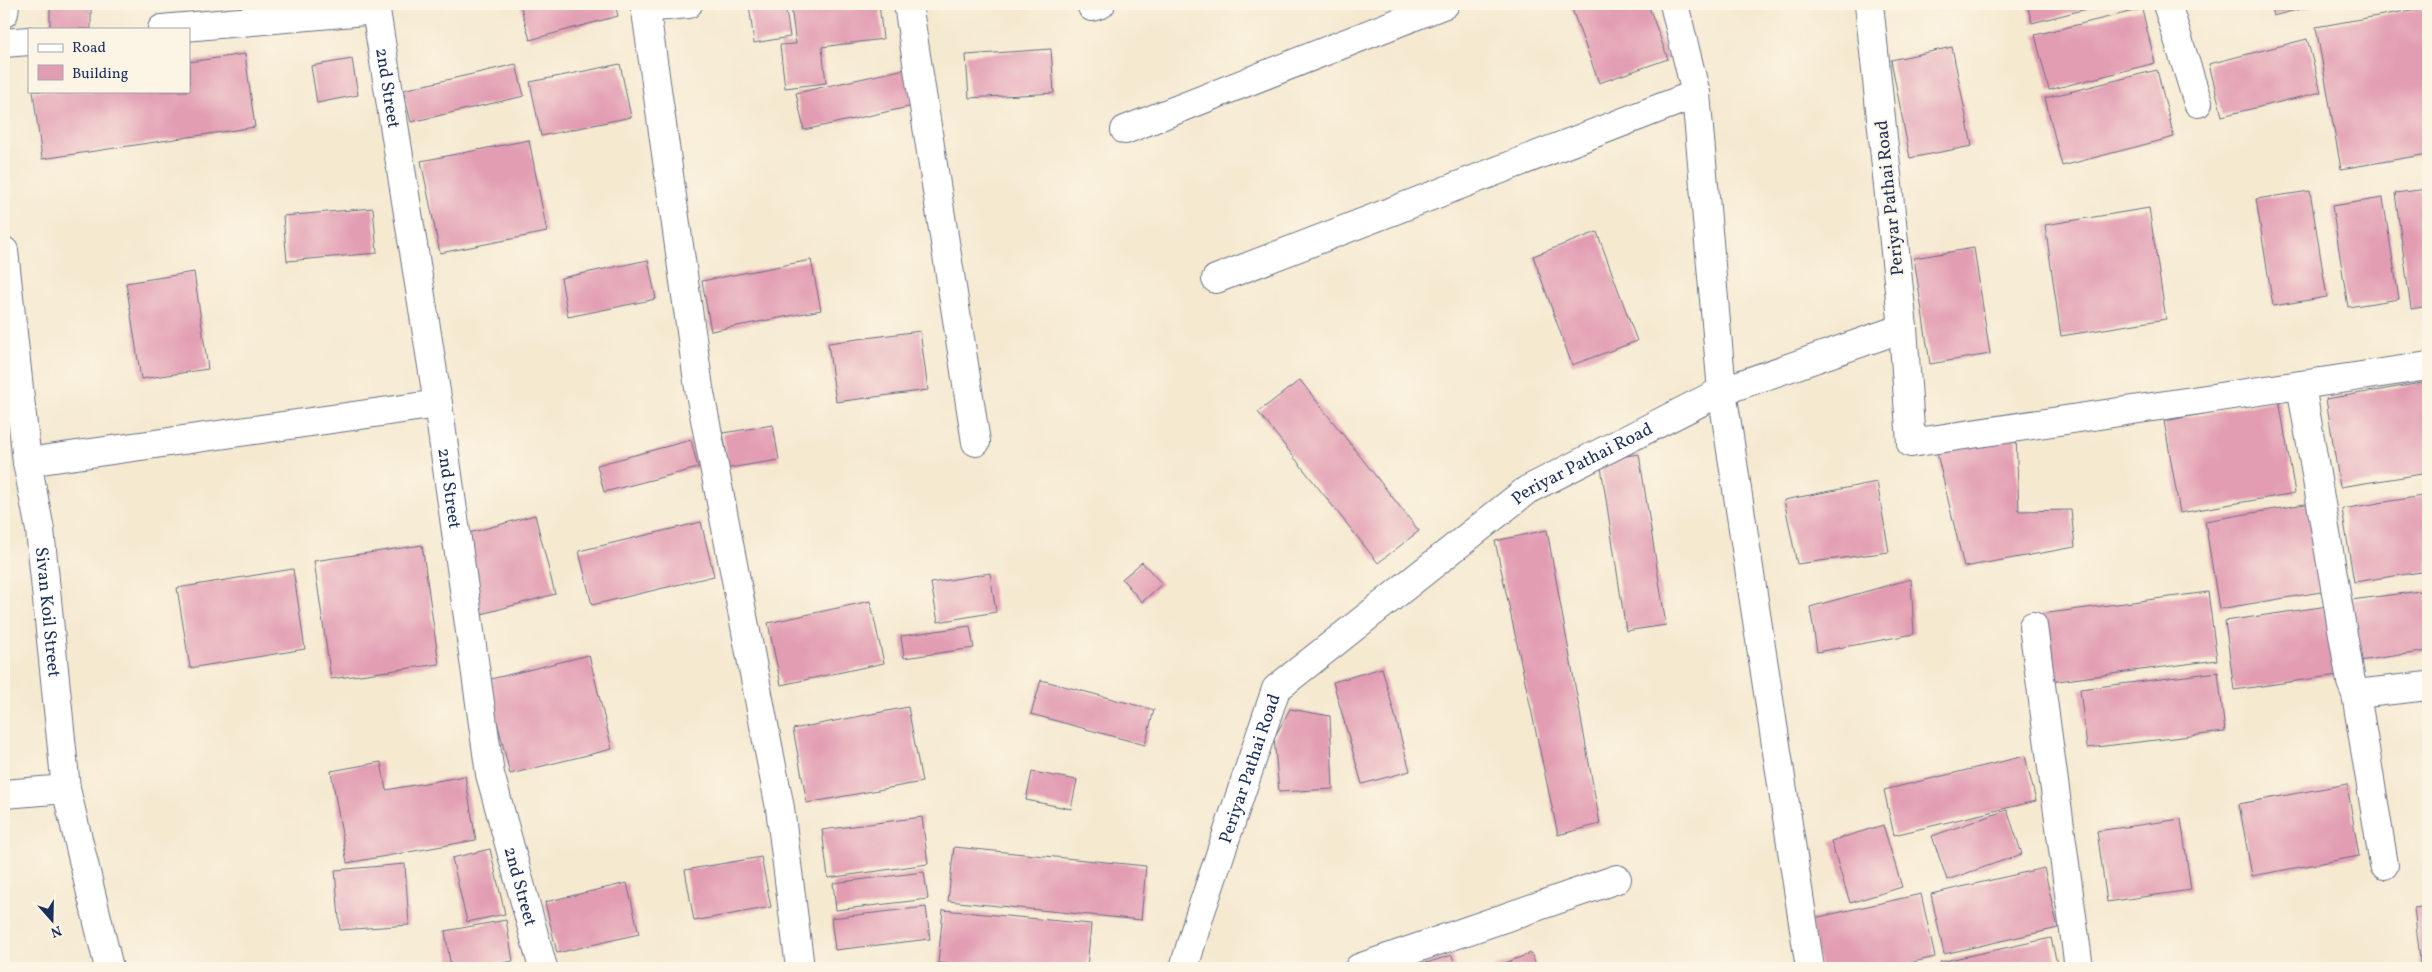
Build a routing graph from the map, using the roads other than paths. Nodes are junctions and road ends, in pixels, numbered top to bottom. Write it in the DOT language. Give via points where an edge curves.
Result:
graph roads {
  1 [pos="5,4"];
  2 [pos="688,4"];
  3 [pos="908,4"];
  4 [pos="1445,4"];
  5 [pos="1674,4"];
  6 [pos="1869,4"];
  7 [pos="2167,4"];
  8 [pos="645,6"];
  9 [pos="376,7"];
  10 [pos="4,13"];
  11 [pos="172,28"];
  12 [pos="28,41"];
  13 [pos="4,43"];
  14 [pos="1696,94"];
  15 [pos="2198,103"];
  16 [pos="1126,130"];
  17 [pos="4,251"];
  18 [pos="1216,279"];
  19 [pos="1903,328"];
  20 [pos="2428,366"];
  21 [pos="2301,385"];
  22 [pos="1722,391"];
  23 [pos="438,404"];
  24 [pos="976,442"];
  25 [pos="27,462"];
  26 [pos="2033,626"];
  27 [pos="2428,686"];
  28 [pos="2356,694"];
  29 [pos="66,789"];
  30 [pos="4,794"];
  31 [pos="2384,865"];
  32 [pos="1617,879"];
  33 [pos="109,968"];
  34 [pos="543,968"];
  35 [pos="800,968"];
  36 [pos="1184,968"];
  37 [pos="1359,968"];
  38 [pos="1810,968"];
  39 [pos="2079,968"];
  1 -- 10 [label="street"];
  2 -- 8 [label="street"];
  3 -- 24 [label="street"];
  4 -- 16 [label="street"];
  5 -- 14 [label="street"];
  6 -- 19 [label="street, Periyar Pathai Road"];
  7 -- 15 [label="street"];
  8 -- 35 [label="street" via="699,388 780,808"];
  9 -- 11 [label="street"];
  9 -- 23 [label="street, 2nd Street"];
  12 -- 13 [label="street"];
  14 -- 18 [label="street"];
  14 -- 22 [label="street"];
  17 -- 25 [label="street, Sivan Koil Street"];
  19 -- 21 [label="street" via="1911,443"];
  19 -- 22 [label="street, Periyar Pathai Road"];
  20 -- 21 [label="street"];
  21 -- 28 [label="street" via="2351,682"];
  22 -- 36 [label="street, Periyar Pathai Road" via="1527,490 1276,689"];
  22 -- 38 [label="street"];
  23 -- 25 [label="street"];
  23 -- 34 [label="street, 2nd Street" via="490,774"];
  25 -- 29 [label="street, Sivan Koil Street" via="40,530"];
  26 -- 39 [label="street"];
  27 -- 28 [label="street"];
  28 -- 31 [label="street"];
  29 -- 30 [label="street"];
  29 -- 33 [label="street, Sivan Koil Street"];
  32 -- 37 [label="street"];
}
